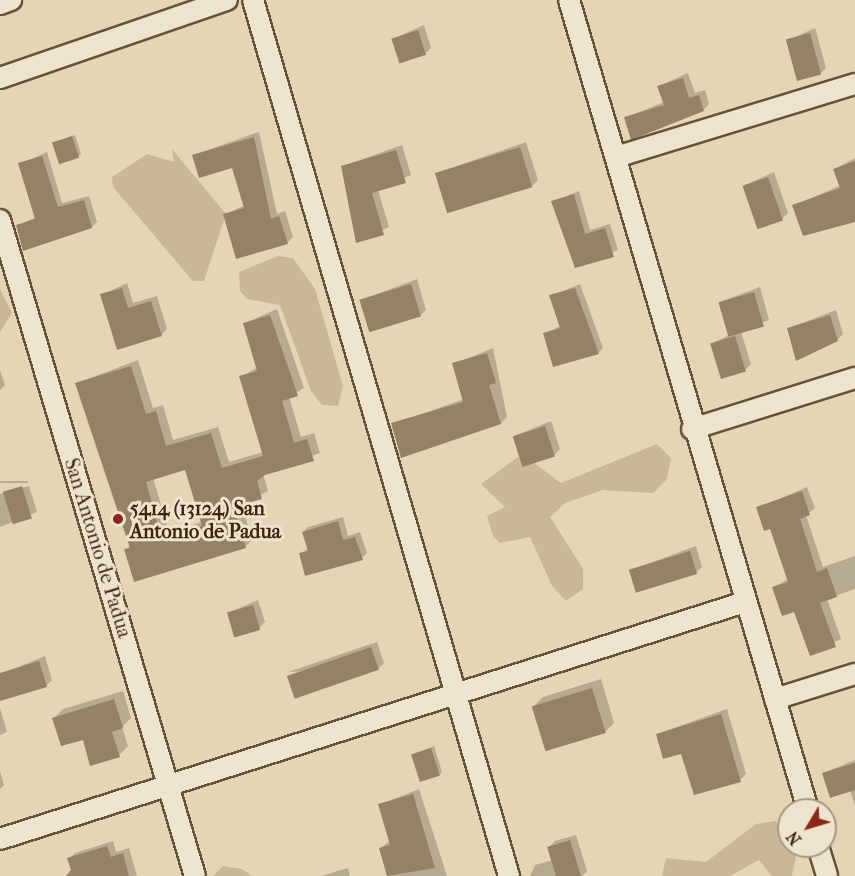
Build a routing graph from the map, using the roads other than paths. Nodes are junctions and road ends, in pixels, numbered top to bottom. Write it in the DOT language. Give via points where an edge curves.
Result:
graph roads {
  1 [pos="11,0"];
  2 [pos="227,0"];
  3 [pos="252,0"];
  4 [pos="569,0"];
  5 [pos="0,3"];
  6 [pos="0,78"];
  7 [pos="855,84"];
  8 [pos="616,157"];
  9 [pos="0,220"];
  10 [pos="855,378"];
  11 [pos="692,429"];
  12 [pos="745,602"];
  13 [pos="855,674"];
  14 [pos="454,694"];
  15 [pos="775,699"];
  16 [pos="170,788"];
  17 [pos="804,798"];
  18 [pos="0,839"];
  19 [pos="822,858"];
  20 [pos="195,876"];
  21 [pos="509,876"];
  22 [pos="827,876"];
  1 -- 5 [label="street"];
  2 -- 6 [label="street"];
  3 -- 14 [label="street"];
  4 -- 8 [label="street"];
  7 -- 8 [label="street"];
  8 -- 11 [label="street"];
  9 -- 16 [label="street, San Antonio de Padua"];
  10 -- 11 [label="street"];
  11 -- 12 [label="street"];
  12 -- 14 [label="street"];
  12 -- 15 [label="street"];
  13 -- 15 [label="street"];
  14 -- 16 [label="street"];
  14 -- 21 [label="street"];
  15 -- 17 [label="street"];
  16 -- 18 [label="street"];
  16 -- 20 [label="street, San Antonio de Padua"];
  19 -- 22 [label="street"];
}
